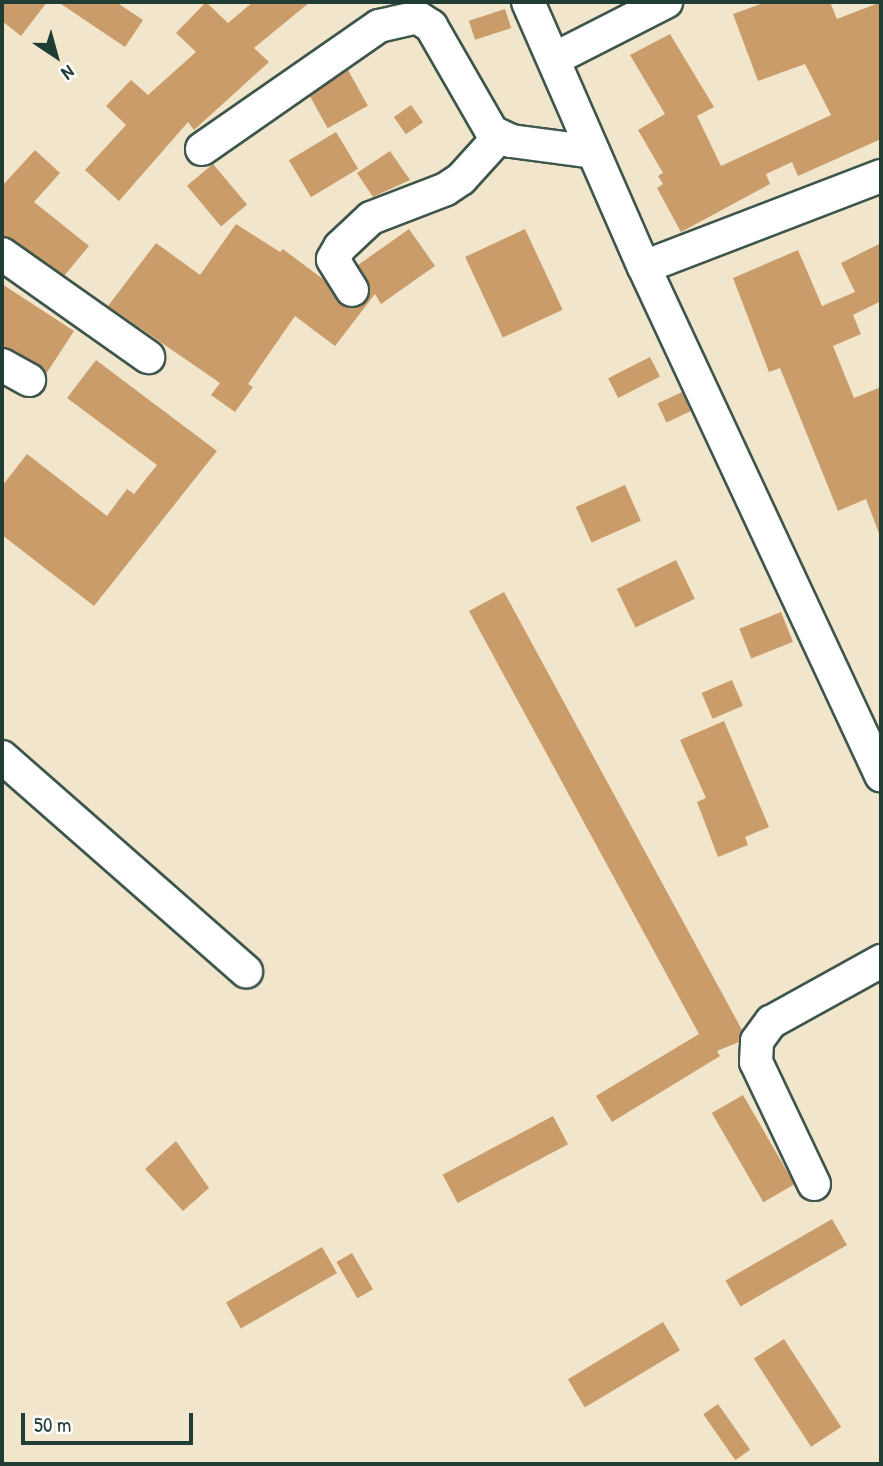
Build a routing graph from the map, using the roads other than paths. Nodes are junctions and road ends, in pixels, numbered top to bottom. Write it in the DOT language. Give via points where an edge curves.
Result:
graph roads {
  1 [pos="528,2"];
  2 [pos="666,2"];
  3 [pos="554,58"];
  4 [pos="500,136"];
  5 [pos="202,149"];
  6 [pos="593,152"];
  7 [pos="881,176"];
  8 [pos="2,254"];
  9 [pos="644,267"];
  10 [pos="352,290"];
  11 [pos="148,356"];
  12 [pos="2,757"];
  13 [pos="881,775"];
  14 [pos="881,961"];
  15 [pos="246,971"];
  16 [pos="814,1184"];
  1 -- 3 [label="street"];
  2 -- 3 [label="street"];
  3 -- 6 [label="street"];
  4 -- 5 [label="street" via="492,132 431,26 417,17 379,26"];
  4 -- 6 [label="street"];
  4 -- 10 [label="street" via="461,179 371,218 341,247 333,259"];
  6 -- 9 [label="street"];
  7 -- 9 [label="street"];
  8 -- 11 [label="street"];
  9 -- 13 [label="street"];
  12 -- 15 [label="street"];
  14 -- 16 [label="street" via="771,1022 757,1041 756,1062"];
}
